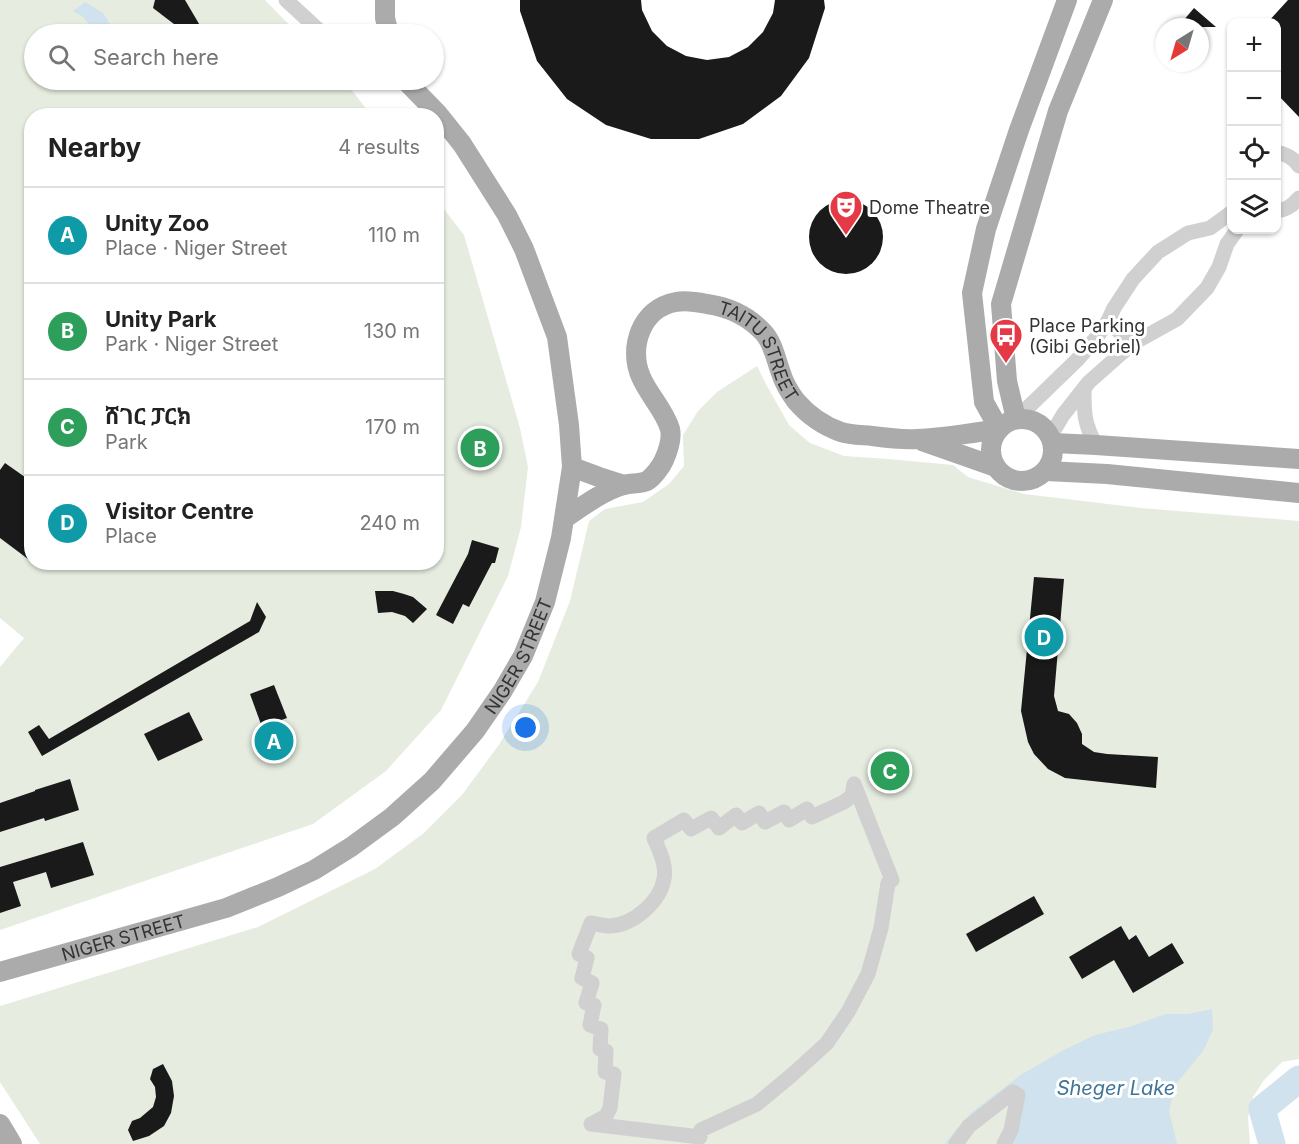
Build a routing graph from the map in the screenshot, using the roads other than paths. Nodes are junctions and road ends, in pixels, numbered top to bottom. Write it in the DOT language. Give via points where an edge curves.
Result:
graph roads {
  1 [pos="286,0"];
  2 [pos="1067,0"];
  3 [pos="1103,0"];
  4 [pos="312,24"];
  5 [pos="415,90"];
  6 [pos="432,108"];
  7 [pos="444,122"];
  8 [pos="1281,153"];
  9 [pos="1299,166"];
  10 [pos="1299,198"];
  11 [pos="1281,210"];
  12 [pos="1227,216"];
  13 [pos="1210,228"];
  14 [pos="1234,234"];
  15 [pos="1227,244"];
  16 [pos="1108,321"];
  17 [pos="1132,344"];
  18 [pos="1084,389"];
  19 [pos="1016,419"];
  20 [pos="999,429"];
  21 [pos="917,440"];
  22 [pos="1052,440"];
  23 [pos="1096,445"];
  24 [pos="1299,459"];
  25 [pos="572,467"];
  26 [pos="996,467"];
  27 [pos="1046,471"];
  28 [pos="624,485"];
  29 [pos="1299,493"];
  30 [pos="565,519"];
  31 [pos="0,972"];
  32 [pos="0,1124"];
  33 [pos="591,1124"];
  34 [pos="12,1144"];
  35 [pos="956,1144"];
  36 [pos="1004,1144"];
  1 -- 4 [label="street"];
  2 -- 20 [label="main road" via="986,229 972,293 984,402"];
  3 -- 19 [label="main road" via="1058,111 1001,304 1007,381"];
  5 -- 6 [label="main road, NIGER STREET"];
  7 -- 25 [label="main road, NIGER STREET" via="507,215 557,337"];
  8 -- 9 [label="street"];
  10 -- 11 [label="street"];
  12 -- 13 [label="street"];
  13 -- 15 [label="street"];
  13 -- 16 [label="street" via="1188,233 1158,252 1133,279"];
  14 -- 15 [label="street"];
  15 -- 17 [label="street" via="1220,267 1207,288 1177,318"];
  16 -- 17 [label="street"];
  16 -- 19 [label="street" via="1078,359"];
  17 -- 18 [label="street"];
  18 -- 22 [label="street" via="1063,416"];
  18 -- 23 [label="street" via="1087,429"];
  19 -- 20 [label="main road"];
  19 -- 22 [label="main road" via="1036,422"];
  20 -- 21 [label="main road"];
  20 -- 26 [label="main road" via="991,448"];
  21 -- 26 [label="main road"];
  21 -- 28 [label="main road, TAITU STREET" via="842,433 825,425 797,402 781,375 765,333 753,322 726,307 675,302 651,315 640,330 636,348 641,379 670,429 669,446 657,471 646,481"];
  22 -- 23 [label="main road"];
  22 -- 27 [label="main road" via="1053,455"];
  23 -- 24 [label="main road"];
  25 -- 28 [label="main road"];
  25 -- 30 [label="main road, NIGER STREET"];
  26 -- 27 [label="main road" via="1002,475 1022,482 1032,481"];
  27 -- 29 [label="main road"];
  28 -- 30 [label="main road, TAITU STREET"];
  30 -- 31 [label="main road, NIGER STREET" via="545,602 523,656 475,731 432,781 392,817 314,870 226,908"];
  32 -- 34 [label="main road"];
  33 -- 33 [label="street" via="700,1137 701,1130 757,1104 827,1043 868,974 892,880 854,784 852,796 812,817 807,809 789,820 784,812 765,822 759,813 742,824 736,815 719,828 711,818 691,829 684,820 654,838 664,878 656,899 626,922 611,926 591,923 579,954 587,958 582,978 592,984 586,1003 594,1005 590,1025 601,1029 605,1072 614,1074 610,1108 606,1116"];
  35 -- 36 [label="street" via="969,1126 1013,1092 1018,1095"];
}
